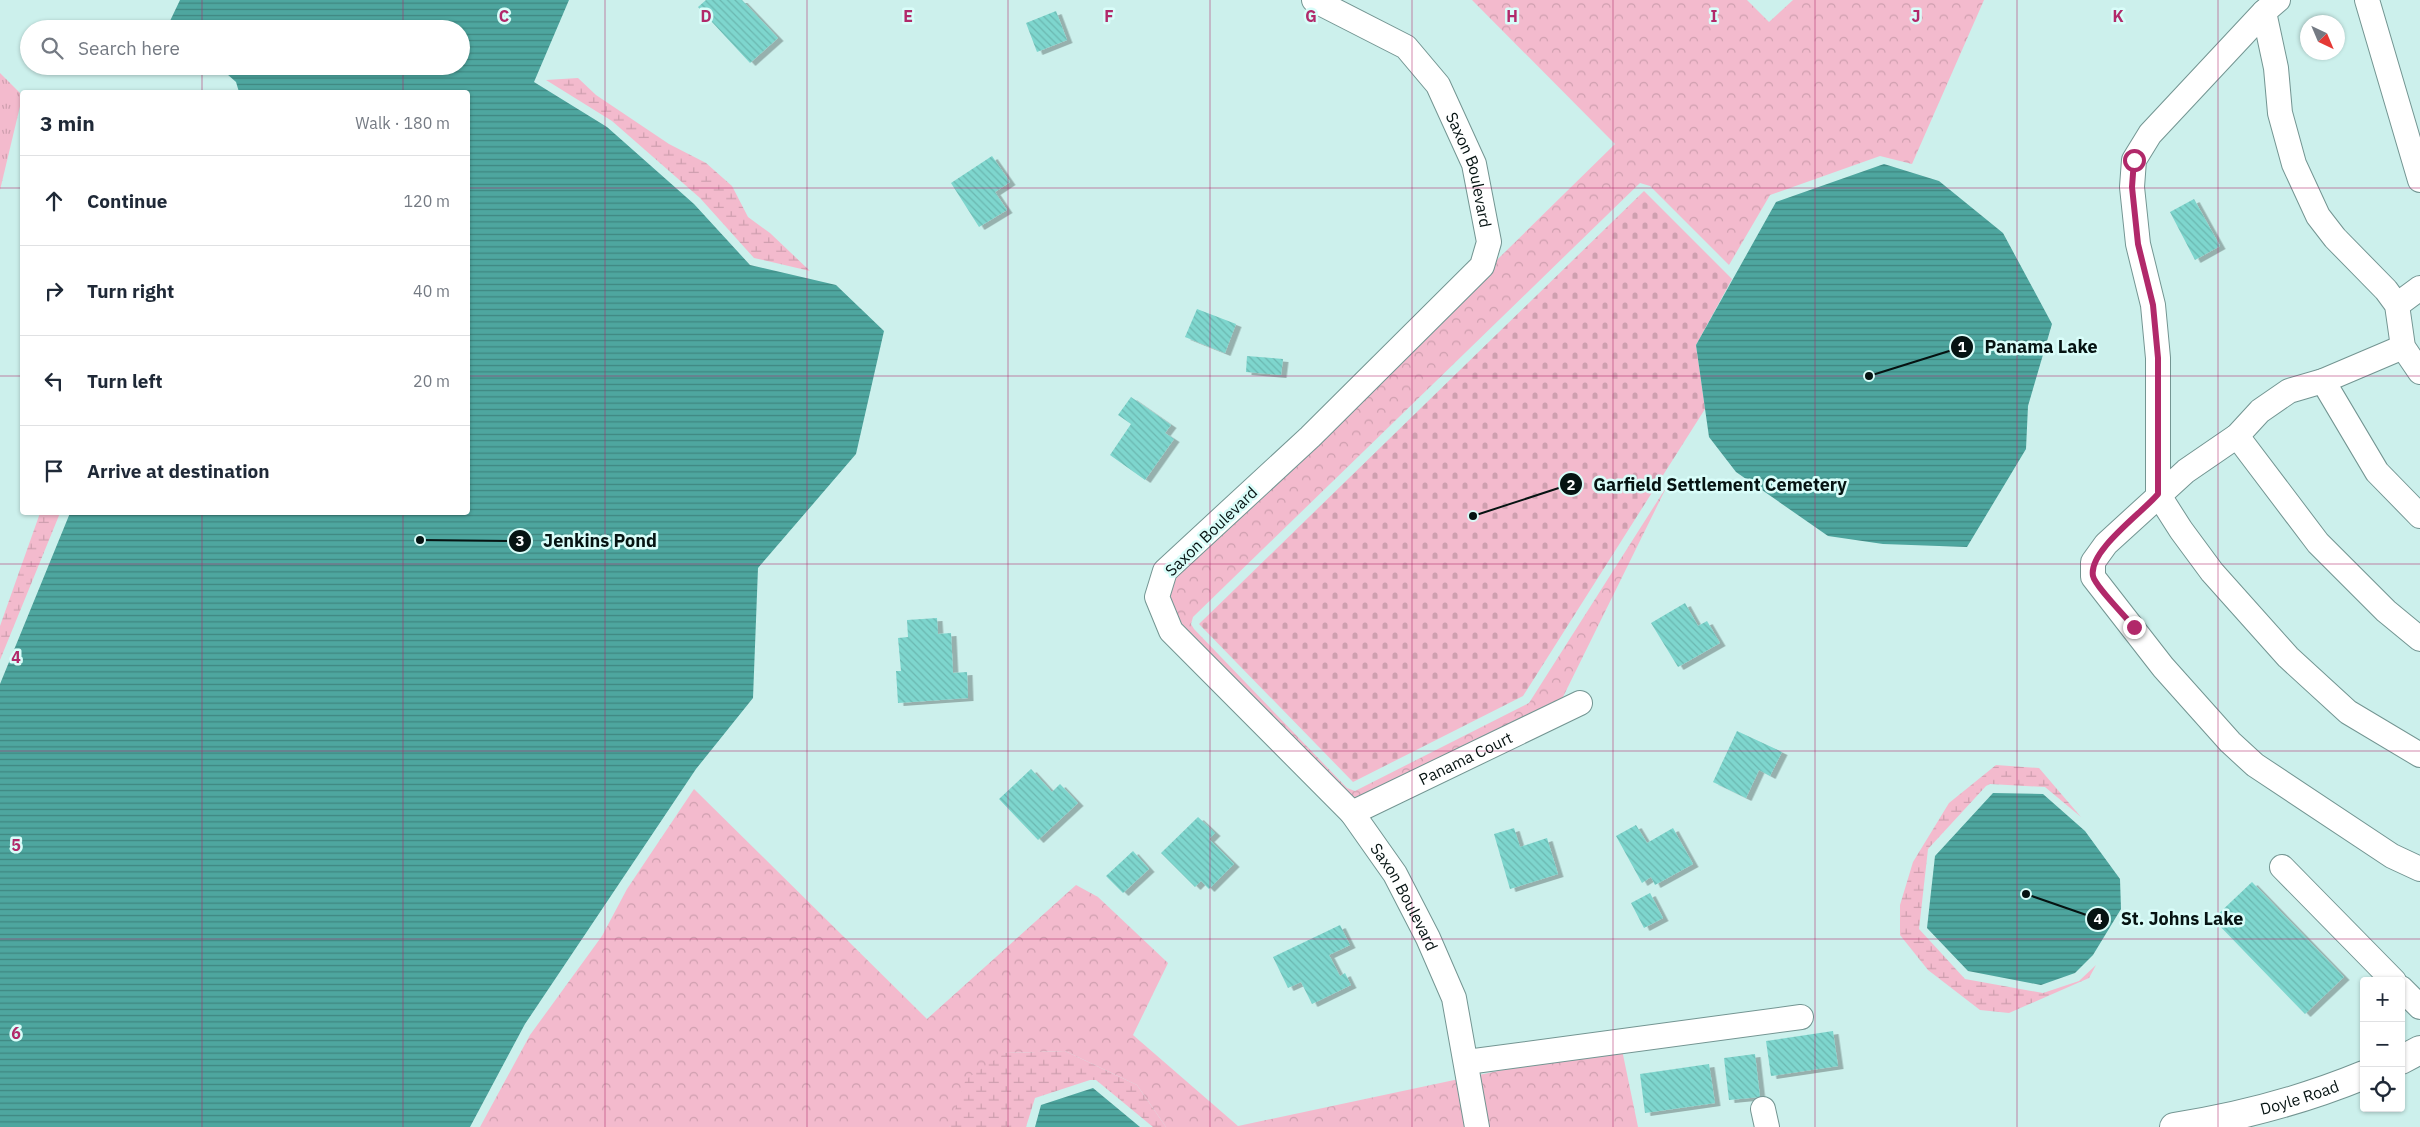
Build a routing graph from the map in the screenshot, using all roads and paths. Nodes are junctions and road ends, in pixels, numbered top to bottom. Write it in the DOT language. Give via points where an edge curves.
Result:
graph roads {
  1 [pos="1314,0"];
  2 [pos="2367,0"];
  3 [pos="2271,6"];
  4 [pos="2420,180"];
  5 [pos="2420,288"];
  6 [pos="2397,305"];
  7 [pos="2403,347"];
  8 [pos="2420,372"];
  9 [pos="2322,381"];
  10 [pos="2237,436"];
  11 [pos="2158,494"];
  12 [pos="2420,516"];
  13 [pos="2420,638"];
  14 [pos="1580,703"];
  15 [pos="2420,755"];
  16 [pos="1352,813"];
  17 [pos="2282,867"];
  18 [pos="2420,869"];
  19 [pos="2390,977"];
  20 [pos="2405,992"];
  21 [pos="2420,1007"];
  22 [pos="1801,1017"];
  23 [pos="2420,1050"];
  24 [pos="2405,1058"];
  25 [pos="1467,1062"];
  26 [pos="2360,1077"];
  27 [pos="1477,1127"];
  28 [pos="2174,1127"];
  1 -- 16 [label="street, Saxon Boulevard" via="1406,47 1438,85 1474,164 1489,242 1482,266 1310,437 1164,571 1156,597 1171,631"];
  2 -- 4 [label="street"];
  3 -- 6 [label="street" via="2280,113 2294,164 2318,216"];
  3 -- 11 [label="street" via="2150,134 2134,160 2132,187 2138,244 2153,305 2158,358"];
  5 -- 6 [label="street"];
  6 -- 7 [label="street"];
  7 -- 8 [label="street"];
  7 -- 9 [label="street"];
  9 -- 10 [label="street" via="2289,391 2260,411"];
  9 -- 12 [label="street" via="2377,472"];
  10 -- 11 [label="street"];
  10 -- 13 [label="street" via="2318,543 2380,605"];
  11 -- 15 [label="street" via="2212,572 2288,656 2348,712"];
  11 -- 18 [label="street" via="2106,544 2093,562 2096,582 2163,667 2230,742 2256,765 2392,856"];
  14 -- 16 [label="street, Panama Court"];
  16 -- 25 [label="street, Saxon Boulevard" via="1395,874 1428,938 1454,998"];
  17 -- 19 [label="street"];
  20 -- 21 [label="street"];
  22 -- 25 [label="street"];
  23 -- 24 [label="main road"];
  25 -- 27 [label="street, Saxon Boulevard"];
  26 -- 28 [label="main road, Doyle Road" via="2328,1090 2220,1120"];
}
